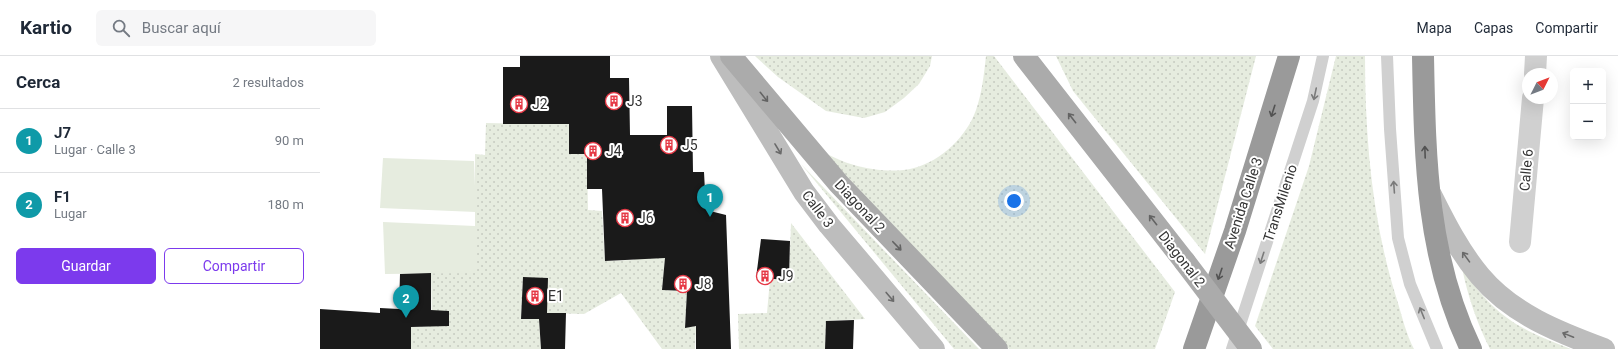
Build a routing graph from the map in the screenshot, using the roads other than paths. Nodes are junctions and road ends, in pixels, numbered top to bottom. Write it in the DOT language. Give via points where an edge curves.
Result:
graph roads {
  1 [pos="721,56"];
  2 [pos="731,56"];
  3 [pos="1024,56"];
  4 [pos="1042,56"];
  5 [pos="1323,56"];
  6 [pos="1387,56"];
  7 [pos="1423,56"];
  8 [pos="1536,56"];
  9 [pos="1285,62"];
  10 [pos="1535,68"];
  11 [pos="1056,97"];
  12 [pos="1532,104"];
  13 [pos="1428,190"];
  14 [pos="1520,242"];
  15 [pos="934,349"];
  16 [pos="997,349"];
  17 [pos="1194,349"];
  18 [pos="1232,349"];
  19 [pos="1251,349"];
  20 [pos="1437,349"];
  21 [pos="1470,349"];
  22 [pos="1604,349"];
  1 -- 15 [label="street, Calle 3, one-way" via="804,192"];
  2 -- 16 [label="main road, Diagonal 2, one-way" via="839,184"];
  3 -- 11 [label="main road, Diagonal 2"];
  4 -- 11 [label="main road"];
  5 -- 18 [label="lane, TransMilenio, one-way" via="1313,101"];
  20 -- 6 [label="lane, one-way" via="1410,284 1398,238"];
  13 -- 7 [label="highway, one-way"];
  8 -- 10 [label="street"];
  9 -- 17 [label="highway, Avenida Calle 3, one-way"];
  19 -- 11 [label="main road, Diagonal 2, one-way, bridge"];
  12 -- 14 [label="street, Calle 6"];
  13 -- 21 [label="highway" via="1443,277"];
  22 -- 13 [label="street, one-way" via="1542,323 1518,310 1497,293 1462,252"];
}
